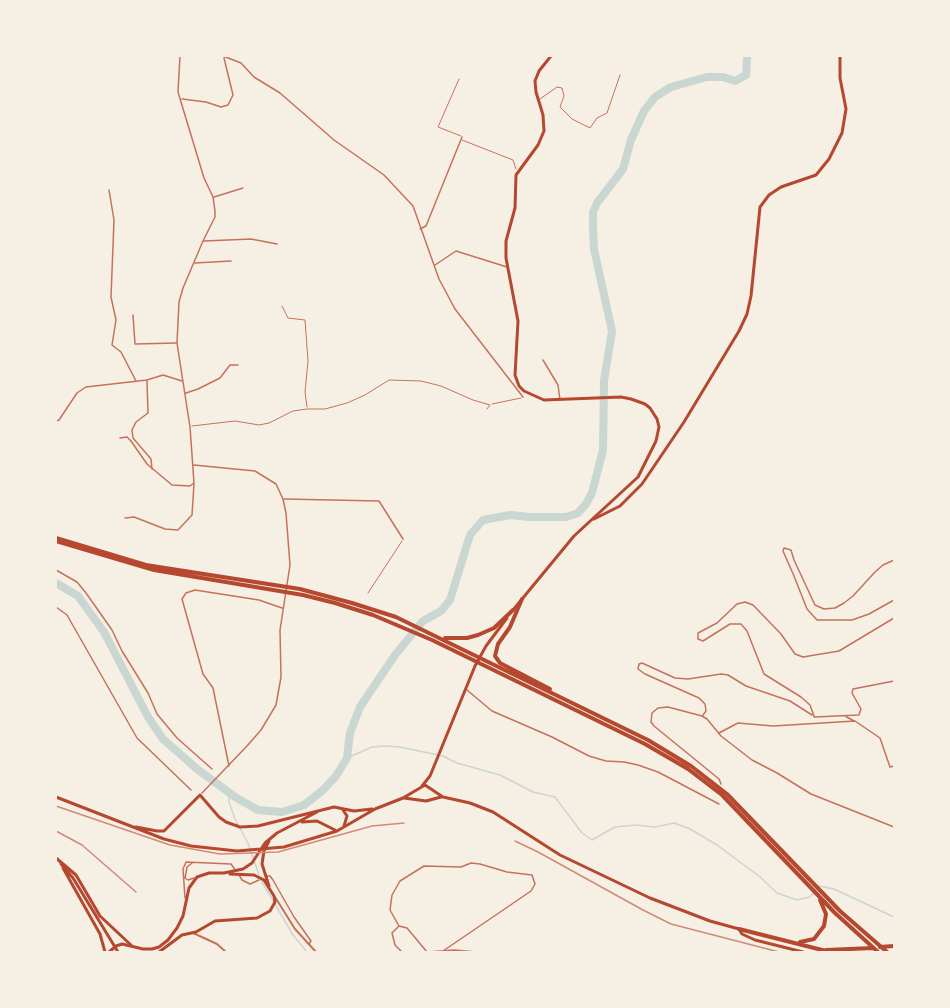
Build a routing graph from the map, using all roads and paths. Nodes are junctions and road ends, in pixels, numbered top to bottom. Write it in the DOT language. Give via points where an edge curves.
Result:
graph roads {
  1 [pos="180,56"];
  2 [pos="223,56"];
  3 [pos="551,56"];
  4 [pos="840,56"];
  5 [pos="620,75"];
  6 [pos="459,80"];
  7 [pos="180,99"];
  8 [pos="539,100"];
  9 [pos="462,138"];
  10 [pos="518,170"];
  11 [pos="243,188"];
  12 [pos="110,190"];
  13 [pos="213,197"];
  14 [pos="420,229"];
  15 [pos="203,241"];
  16 [pos="277,244"];
  17 [pos="231,261"];
  18 [pos="194,263"];
  19 [pos="434,266"];
  20 [pos="508,267"];
  21 [pos="282,306"];
  22 [pos="133,315"];
  23 [pos="177,343"];
  24 [pos="543,360"];
  25 [pos="238,365"];
  26 [pos="147,380"];
  27 [pos="136,381"];
  28 [pos="183,382"];
  29 [pos="185,393"];
  30 [pos="531,396"];
  31 [pos="524,397"];
  32 [pos="560,400"];
  33 [pos="490,405"];
  34 [pos="307,409"];
  35 [pos="487,409"];
  36 [pos="56,421"];
  37 [pos="190,427"];
  38 [pos="120,438"];
  39 [pos="193,466"];
  40 [pos="152,469"];
  41 [pos="194,483"];
  42 [pos="283,499"];
  43 [pos="125,518"];
  44 [pos="594,519"];
  45 [pos="403,539"];
  46 [pos="56,540"];
  47 [pos="894,560"];
  48 [pos="56,570"];
  49 [pos="249,584"];
  50 [pos="368,593"];
  51 [pos="522,599"];
  52 [pos="894,600"];
  53 [pos="56,607"];
  54 [pos="283,608"];
  55 [pos="513,610"];
  56 [pos="894,618"];
  57 [pos="394,620"];
  58 [pos="433,638"];
  59 [pos="894,681"];
  60 [pos="466,689"];
  61 [pos="562,698"];
  62 [pos="842,715"];
  63 [pos="702,716"];
  64 [pos="814,716"];
  65 [pos="855,721"];
  66 [pos="719,734"];
  67 [pos="229,766"];
  68 [pos="894,766"];
  69 [pos="212,769"];
  70 [pos="430,776"];
  71 [pos="721,784"];
  72 [pos="422,786"];
  73 [pos="418,789"];
  74 [pos="432,789"];
  75 [pos="191,790"];
  76 [pos="200,795"];
  77 [pos="718,796"];
  78 [pos="56,797"];
  79 [pos="443,797"];
  80 [pos="403,798"];
  81 [pos="419,799"];
  82 [pos="430,800"];
  83 [pos="343,809"];
  84 [pos="375,809"];
  85 [pos="317,812"];
  86 [pos="300,822"];
  87 [pos="135,827"];
  88 [pos="344,827"];
  89 [pos="894,827"];
  90 [pos="164,831"];
  91 [pos="337,831"];
  92 [pos="270,839"];
  93 [pos="171,840"];
  94 [pos="56,860"];
  95 [pos="193,863"];
  96 [pos="224,873"];
  97 [pos="197,877"];
  98 [pos="270,888"];
  99 [pos="817,894"];
  100 [pos="274,896"];
  101 [pos="185,899"];
  102 [pos="826,900"];
  103 [pos="399,926"];
  104 [pos="739,929"];
  105 [pos="192,933"];
  106 [pos="794,942"];
  107 [pos="308,944"];
  108 [pos="894,946"];
  109 [pos="133,948"];
  110 [pos="815,948"];
  111 [pos="443,951"];
  112 [pos="107,952"];
  113 [pos="118,952"];
  114 [pos="137,952"];
  115 [pos="159,952"];
  116 [pos="226,952"];
  117 [pos="316,952"];
  118 [pos="402,952"];
  119 [pos="476,952"];
  120 [pos="800,952"];
  121 [pos="830,952"];
  122 [pos="878,952"];
  123 [pos="886,952"];
  1 -- 7 [label="street"];
  2 -- 7 [label="street" via="234,95 228,105"];
  2 -- 14 [label="street" via="242,63 254,77 384,175 412,206"];
  3 -- 8 [label="main road" via="536,78"];
  4 -- 44 [label="main road" via="846,110 842,133 816,175 774,191 760,207 751,296 739,331 642,484 620,506"];
  5 -- 8 [label="lane" via="607,113 590,128 560,107 562,88 556,87"];
  6 -- 9 [label="lane" via="438,127"];
  7 -- 13 [label="street"];
  8 -- 10 [label="main road" via="544,123 542,138"];
  9 -- 10 [label="lane" via="513,160"];
  9 -- 14 [label="street" via="426,226"];
  10 -- 20 [label="main road" via="515,208 506,241"];
  11 -- 13 [label="street"];
  12 -- 27 [label="street" via="114,220 111,297 116,320 112,345 121,352"];
  13 -- 15 [label="street" via="215,217"];
  14 -- 19 [label="street"];
  15 -- 16 [label="street" via="251,239"];
  15 -- 18 [label="street"];
  17 -- 18 [label="street"];
  18 -- 23 [label="street" via="180,296"];
  19 -- 20 [label="street" via="456,251"];
  19 -- 31 [label="street" via="455,309"];
  20 -- 30 [label="main road" via="518,321 515,375 519,386"];
  21 -- 34 [label="lane" via="288,318 304,320"];
  22 -- 23 [label="street" via="135,344"];
  23 -- 28 [label="street"];
  24 -- 32 [label="street" via="558,385"];
  25 -- 29 [label="street" via="230,365 220,378"];
  26 -- 27 [label="street"];
  26 -- 28 [label="street" via="163,375"];
  26 -- 40 [label="street" via="148,413 136,422 132,433 151,459"];
  27 -- 36 [label="street" via="86,387"];
  28 -- 29 [label="street"];
  29 -- 37 [label="street"];
  30 -- 31 [label="lane"];
  30 -- 32 [label="main road"];
  31 -- 33 [label="lane"];
  32 -- 44 [label="main road" via="621,397 650,408 657,419 658,434 638,477"];
  33 -- 34 [label="lane" via="427,382 389,380 347,403"];
  33 -- 35 [label="lane"];
  34 -- 37 [label="lane" via="259,425 236,421"];
  37 -- 39 [label="street"];
  38 -- 40 [label="street" via="127,437"];
  39 -- 41 [label="street"];
  39 -- 42 [label="street" via="255,471 276,484"];
  40 -- 41 [label="street" via="172,485"];
  41 -- 43 [label="street" via="192,515 178,530"];
  42 -- 45 [label="street" via="379,501"];
  42 -- 54 [label="street" via="290,565"];
  44 -- 51 [label="main road" via="574,536"];
  45 -- 50 [label="lane"];
  46 -- 49 [label="highway" via="154,570"];
  47 -- 52 [label="street" via="875,572 844,603 824,609 814,605 791,549 783,551 807,609 817,620 852,620"];
  48 -- 69 [label="street" via="77,582 86,593 112,630 157,714"];
  49 -- 57 [label="highway"];
  49 -- 57 [label="highway" via="300,589"];
  51 -- 55 [label="main road"];
  51 -- 61 [label="highway" via="498,644 497,659"];
  53 -- 75 [label="street" via="67,615 137,738"];
  54 -- 67 [label="street" via="276,705 261,730"];
  54 -- 67 [label="street" via="259,600 195,590 182,599 203,674 213,688"];
  55 -- 58 [label="highway" via="494,628 478,635"];
  55 -- 60 [label="main road" via="482,652"];
  56 -- 64 [label="street" via="839,651 803,657 795,654 753,605 745,602 698,633 698,639 703,641 730,624 741,624 764,674 801,697"];
  57 -- 58 [label="highway"];
  58 -- 61 [label="highway" via="471,652"];
  58 -- 99 [label="highway" via="688,769 737,810"];
  59 -- 62 [label="street" via="853,689 861,713"];
  60 -- 70 [label="main road"];
  60 -- 77 [label="street" via="492,711 589,756 658,772 718,803"];
  61 -- 102 [label="highway" via="666,750 710,779 741,807"];
  62 -- 64 [label="street"];
  62 -- 65 [label="street"];
  63 -- 64 [label="street" via="705,704 699,698 645,674 638,669 639,664 675,678 728,675 746,686 790,701"];
  63 -- 66 [label="street"];
  63 -- 71 [label="street" via="668,707 658,708 650,719"];
  65 -- 66 [label="street" via="773,726 738,723"];
  65 -- 68 [label="street" via="880,738 890,766"];
  66 -- 89 [label="street" via="752,760 811,794"];
  67 -- 76 [label="street"];
  70 -- 72 [label="main road"];
  70 -- 74 [label="main road"];
  72 -- 73 [label="main road"];
  72 -- 74 [label="main road"];
  73 -- 80 [label="main road"];
  73 -- 81 [label="main road"];
  74 -- 79 [label="main road"];
  74 -- 82 [label="main road"];
  76 -- 85 [label="main road" via="219,817 240,827"];
  76 -- 90 [label="main road"];
  78 -- 87 [label="main road"];
  79 -- 82 [label="main road"];
  79 -- 104 [label="main road" via="493,812 560,855 650,898"];
  80 -- 81 [label="main road"];
  80 -- 84 [label="main road"];
  81 -- 82 [label="main road"];
  83 -- 84 [label="main road"];
  83 -- 85 [label="main road" via="334,807"];
  83 -- 88 [label="main road" via="347,816"];
  84 -- 88 [label="main road"];
  85 -- 86 [label="main road"];
  86 -- 91 [label="main road" via="317,821"];
  86 -- 92 [label="main road"];
  87 -- 90 [label="main road"];
  87 -- 93 [label="main road"];
  88 -- 91 [label="main road"];
  90 -- 93 [label="main road"];
  91 -- 93 [label="main road" via="266,850 205,848"];
  92 -- 96 [label="main road" via="248,866"];
  92 -- 98 [label="main road" via="262,864"];
  94 -- 109 [label="main road" via="76,875 100,916"];
  94 -- 112 [label="main road"];
  94 -- 113 [label="main road" via="73,878"];
  95 -- 97 [label="street" via="187,867 186,878"];
  95 -- 101 [label="street" via="183,866"];
  95 -- 107 [label="street" via="231,864 246,883 270,876 311,940"];
  96 -- 97 [label="main road"];
  96 -- 98 [label="main road" via="254,875"];
  97 -- 101 [label="main road"];
  98 -- 100 [label="main road"];
  99 -- 102 [label="highway"];
  99 -- 106 [label="highway" via="825,908 824,926 813,939"];
  100 -- 105 [label="main road" via="270,911 257,918 215,921"];
  100 -- 107 [label="street"];
  101 -- 109 [label="main road" via="183,916 168,940 152,949"];
  102 -- 122 [label="highway"];
  102 -- 123 [label="highway"];
  103 -- 111 [label="street" via="407,928 428,952"];
  103 -- 111 [label="street" via="389,906 400,881 424,866 480,864 528,874 534,880 531,891"];
  103 -- 118 [label="street" via="392,933"];
  104 -- 106 [label="highway"];
  104 -- 120 [label="main road" via="752,938"];
  105 -- 115 [label="main road" via="182,935"];
  105 -- 116 [label="street"];
  106 -- 110 [label="highway"];
  107 -- 117 [label="street"];
  108 -- 110 [label="highway"];
  109 -- 112 [label="main road" via="119,945"];
  109 -- 114 [label="main road"];
  110 -- 121 [label="highway"];
  111 -- 119 [label="street"];
}
